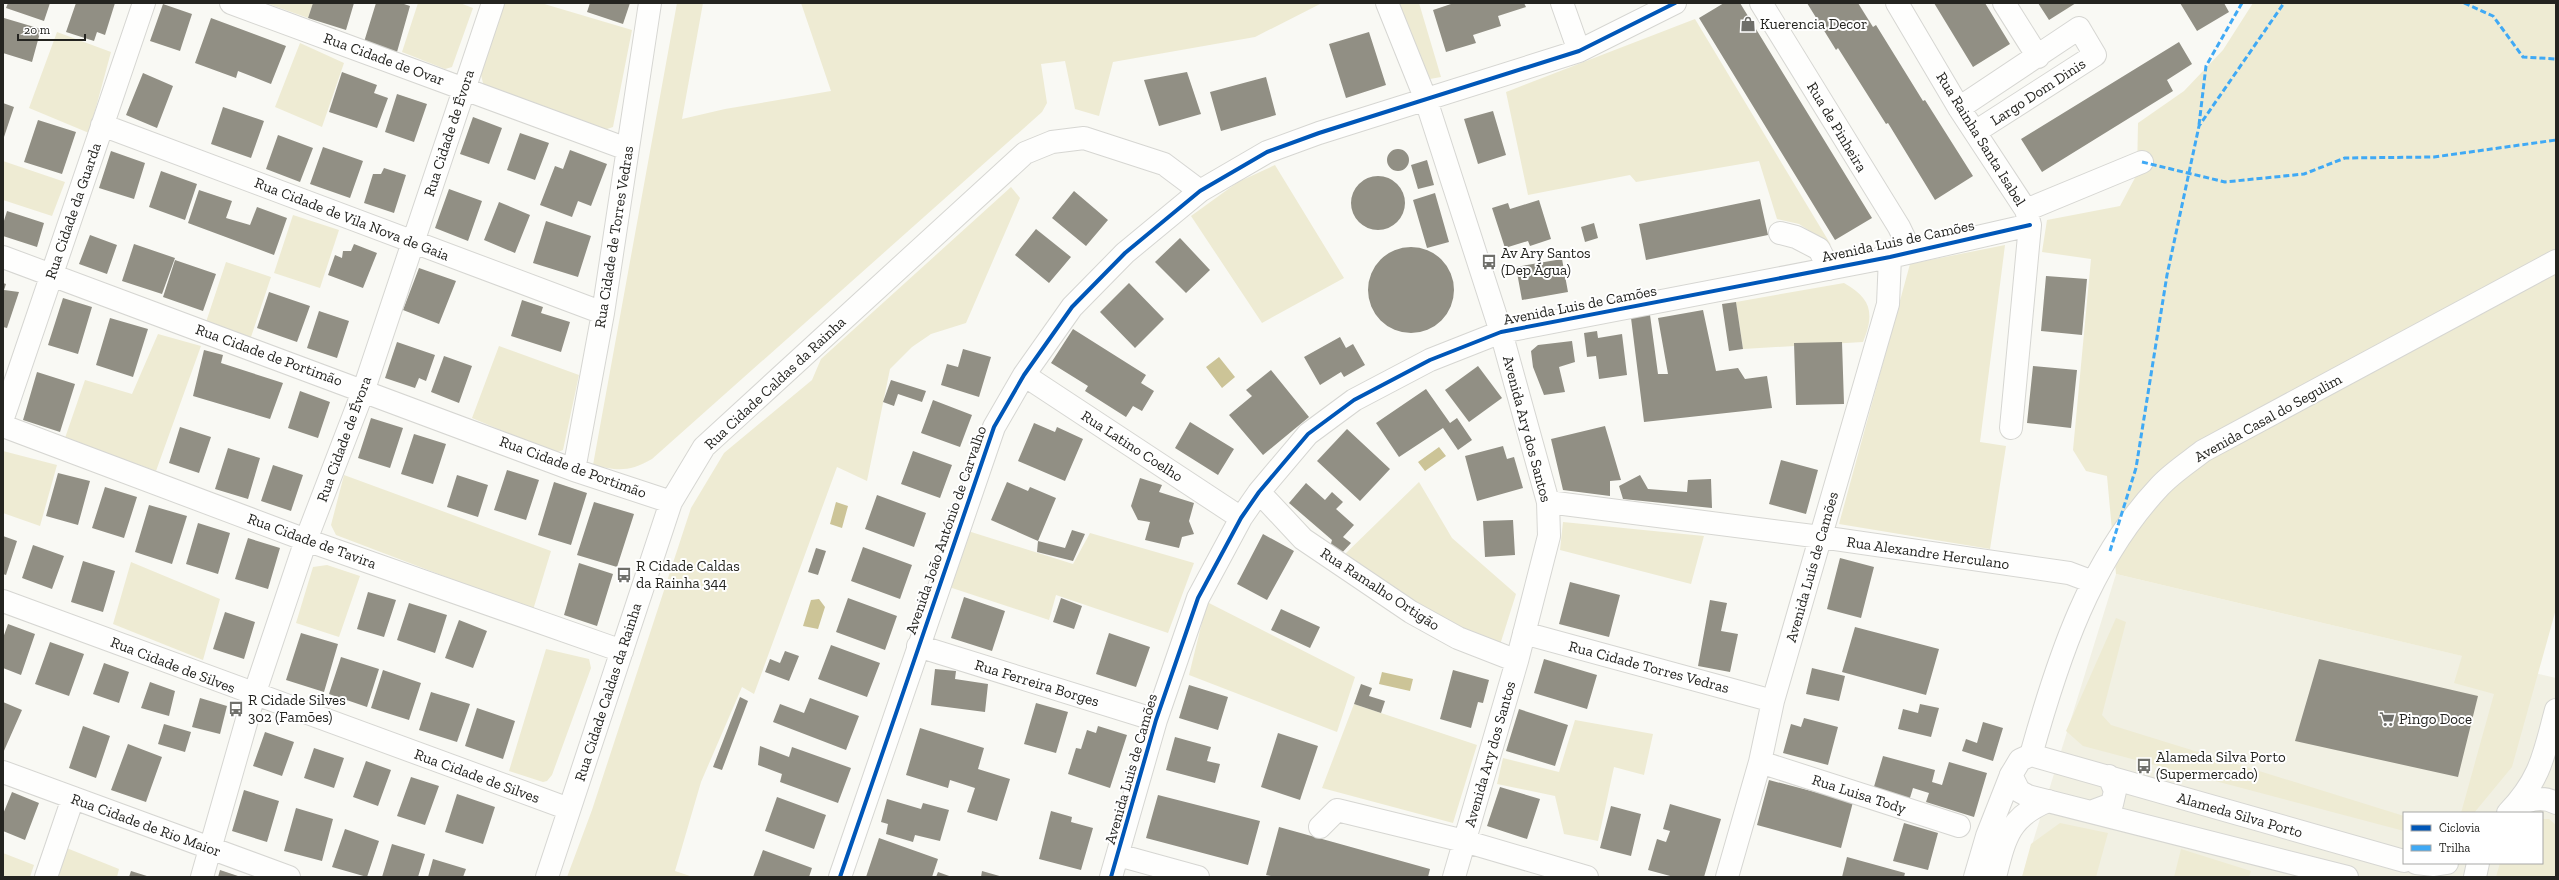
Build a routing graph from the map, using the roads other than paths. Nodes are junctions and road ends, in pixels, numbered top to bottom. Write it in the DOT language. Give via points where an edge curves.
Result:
graph roads {
  1 [pos="144,3"];
  2 [pos="231,3"];
  3 [pos="493,3"];
  4 [pos="650,3"];
  5 [pos="1387,3"];
  6 [pos="1562,3"];
  7 [pos="1675,3"];
  8 [pos="1761,3"];
  9 [pos="1897,3"];
  10 [pos="2004,3"];
  11 [pos="1579,51"];
  12 [pos="2038,57"];
  13 [pos="464,89"];
  14 [pos="1426,100"];
  15 [pos="1959,108"];
  16 [pos="102,125"];
  17 [pos="1975,132"];
  18 [pos="627,149"];
  19 [pos="2142,162"];
  20 [pos="1200,191"];
  21 [pos="2028,217"];
  22 [pos="1780,233"];
  23 [pos="413,242"];
  24 [pos="1911,252"];
  25 [pos="3,257"];
  26 [pos="1890,257"];
  27 [pos="2556,261"];
  28 [pos="1829,269"];
  29 [pos="52,275"];
  30 [pos="603,313"];
  31 [pos="1501,332"];
  32 [pos="1024,375"];
  33 [pos="364,389"];
  34 [pos="3,418"];
  35 [pos="3,426"];
  36 [pos="2010,428"];
  37 [pos="574,470"];
  38 [pos="1259,492"];
  39 [pos="670,502"];
  40 [pos="1548,502"];
  41 [pos="1241,518"];
  42 [pos="1821,537"];
  43 [pos="306,540"];
  44 [pos="2093,582"];
  45 [pos="3,601"];
  46 [pos="1524,633"];
  47 [pos="918,646"];
  48 [pos="622,652"];
  49 [pos="1517,661"];
  50 [pos="254,695"];
  51 [pos="1774,701"];
  52 [pos="2556,710"];
  53 [pos="1156,720"];
  54 [pos="2031,755"];
  55 [pos="1760,762"];
  56 [pos="3,772"];
  57 [pos="2011,775"];
  58 [pos="2109,776"];
  59 [pos="73,798"];
  60 [pos="2048,801"];
  61 [pos="2556,803"];
  62 [pos="569,809"];
  63 [pos="2093,811"];
  64 [pos="2509,812"];
  65 [pos="1959,826"];
  66 [pos="1320,827"];
  67 [pos="1464,841"];
  68 [pos="211,848"];
  69 [pos="1118,855"];
  70 [pos="2403,861"];
  71 [pos="2425,864"];
  72 [pos="2440,864"];
  73 [pos="2478,864"];
  74 [pos="1734,875"];
  75 [pos="46,877"];
  76 [pos="202,877"];
  77 [pos="289,877"];
  78 [pos="546,877"];
  79 [pos="840,877"];
  80 [pos="1111,877"];
  81 [pos="1198,877"];
  82 [pos="1454,877"];
  83 [pos="1587,877"];
  84 [pos="1975,877"];
  85 [pos="1995,877"];
  86 [pos="2347,877"];
  87 [pos="2475,877"];
  1 -- 16 [label="street, Rua Cidade da Guarda"];
  2 -- 13 [label="street, Rua Cidade de Ovar"];
  3 -- 13 [label="street, Rua Cidade de Évora"];
  4 -- 18 [label="street, Rua Cidade de Torres Vedras"];
  5 -- 14 [label="street, Avenida Ary dos Santos"];
  6 -- 11 [label="street"];
  7 -- 11 [label="street, Avenida João António de Carvalho"];
  8 -- 24 [label="street, Rua de Pinheira" via="1899,227"];
  9 -- 15 [label="street, Rua Rainha Santa Isabel"];
  10 -- 12 [label="street"];
  11 -- 14 [label="street, Avenida João António de Carvalho"];
  12 -- 15 [label="street, Largo Dom Dinis"];
  12 -- 17 [label="street, Largo Dom Dinis" via="2079,28 2095,54"];
  13 -- 18 [label="street, Rua Cidade de Ovar"];
  13 -- 23 [label="street, Rua Cidade de Évora"];
  14 -- 20 [label="street, Avenida João António de Carvalho" via="1267,152"];
  14 -- 31 [label="street, Avenida Ary dos Santos"];
  15 -- 17 [label="street, Rua Rainha Santa Isabel"];
  16 -- 23 [label="street, Rua Cidade de Vila Nova de Gaia"];
  16 -- 29 [label="street, Rua Cidade da Guarda"];
  17 -- 21 [label="street, Rua Rainha Santa Isabel"];
  18 -- 30 [label="street, Rua Cidade de Torres Vedras"];
  19 -- 21 [label="street, Avenida Luis de Camões"];
  20 -- 32 [label="street, Avenida João António de Carvalho" via="1125,254 1072,307"];
  20 -- 39 [label="street, Rua Cidade Caldas da Rainha" via="1164,164 1084,138 1052,142 1025,153 704,447"];
  21 -- 24 [label="street, Avenida Luis de Camões"];
  21 -- 36 [label="street, Rua Rainha Santa Isabel"];
  22 -- 28 [label="street" via="1796,237 1819,249"];
  23 -- 30 [label="street, Rua Cidade de Vila Nova de Gaia"];
  23 -- 33 [label="street, Rua Cidade de Évora"];
  24 -- 26 [label="street, Avenida Luis de Camões"];
  25 -- 29 [label="street, Rua Cidade de Portimão"];
  26 -- 28 [label="street, Avenida Luis de Camões"];
  26 -- 42 [label="street, Avenida Luís de Camões" via="1888,304"];
  27 -- 44 [label="street, Avenida Casal do Segulim" via="2203,451 2161,484 2134,515"];
  28 -- 31 [label="street, Avenida Luis de Camões"];
  29 -- 33 [label="street, Rua Cidade de Portimão"];
  29 -- 34 [label="street, Rua Cidade da Guarda"];
  30 -- 37 [label="street, Rua Cidade de Torres Vedras"];
  31 -- 38 [label="street, Avenida Luis de Camões" via="1430,360 1354,400 1308,434"];
  31 -- 40 [label="street, Avenida Ary dos Santos"];
  32 -- 41 [label="street, Rua Latino Coelho"];
  32 -- 47 [label="street, Avenida João António de Carvalho" via="994,427"];
  33 -- 37 [label="street, Rua Cidade de Portimão"];
  33 -- 43 [label="street, Rua Cidade de Évora"];
  35 -- 43 [label="street, Rua Cidade de Tavira"];
  37 -- 39 [label="street, Rua Cidade de Portimão"];
  38 -- 41 [label="street, Avenida Luis de Camões"];
  38 -- 49 [label="street, Rua Ramalho Ortigão" via="1303,539 1410,612 1458,638"];
  39 -- 48 [label="street, Rua Cidade Caldas da Rainha"];
  40 -- 42 [label="street, Rua Alexandre Herculano"];
  40 -- 46 [label="street, Avenida Ary dos Santos" via="1549,536"];
  41 -- 53 [label="street, Avenida Luis de Camões" via="1198,598"];
  42 -- 44 [label="street, Rua Alexandre Herculano" via="2069,573"];
  42 -- 51 [label="street, Avenida Luís de Camões"];
  43 -- 48 [label="street, Rua Cidade de Tavira"];
  43 -- 50 [label="street, Rua Cidade de Évora"];
  44 -- 54 [label="street, Avenida Casal do Segulim" via="2058,663 2043,707"];
  45 -- 50 [label="street, Rua Cidade de Silves"];
  46 -- 49 [label="street, Avenida Ary dos Santos"];
  46 -- 51 [label="street, Rua Cidade Torres Vedras"];
  47 -- 53 [label="street, Rua Ferreira Borges"];
  47 -- 79 [label="street, Avenida João António de Carvalho"];
  48 -- 62 [label="street, Rua Cidade Caldas da Rainha"];
  49 -- 67 [label="street, Avenida Ary dos Santos"];
  50 -- 62 [label="street, Rua Cidade de Silves"];
  50 -- 68 [label="street, Rua Cidade de Évora"];
  51 -- 55 [label="street, Avenida Luís de Camões"];
  52 -- 64 [label="street" via="2533,784"];
  53 -- 69 [label="street, Avenida Luis de Camões"];
  54 -- 57 [label="street" via="2020,760"];
  54 -- 58 [label="street, Alameda Silva Porto"];
  55 -- 65 [label="street, Rua Luisa Tody"];
  55 -- 74 [label="street, Avenida Luís de Camões"];
  56 -- 59 [label="street, Rua Cidade de Rio Maior"];
  57 -- 60 [label="street" via="2019,791"];
  57 -- 84 [label="street" via="1987,836"];
  58 -- 63 [label="street" via="2115,791 2112,804"];
  58 -- 70 [label="street, Alameda Silva Porto"];
  59 -- 68 [label="street, Rua Cidade de Rio Maior"];
  59 -- 75 [label="street"];
  60 -- 63 [label="street"];
  60 -- 85 [label="street" via="2030,808 2016,820 2005,842"];
  61 -- 64 [label="street" via="2532,799"];
  62 -- 78 [label="street, Rua Cidade Caldas da Rainha"];
  63 -- 86 [label="street"];
  66 -- 67 [label="street" via="1338,810"];
  67 -- 82 [label="street, Avenida Ary dos Santos"];
  67 -- 83 [label="street"];
  68 -- 76 [label="street, Rua Cidade de Évora"];
  68 -- 77 [label="street, Rua Cidade de Rio Maior"];
  69 -- 80 [label="street, Avenida Luis de Camões"];
  69 -- 81 [label="street"];
  71 -- 72 [label="street"];
  73 -- 87 [label="street"];
}
